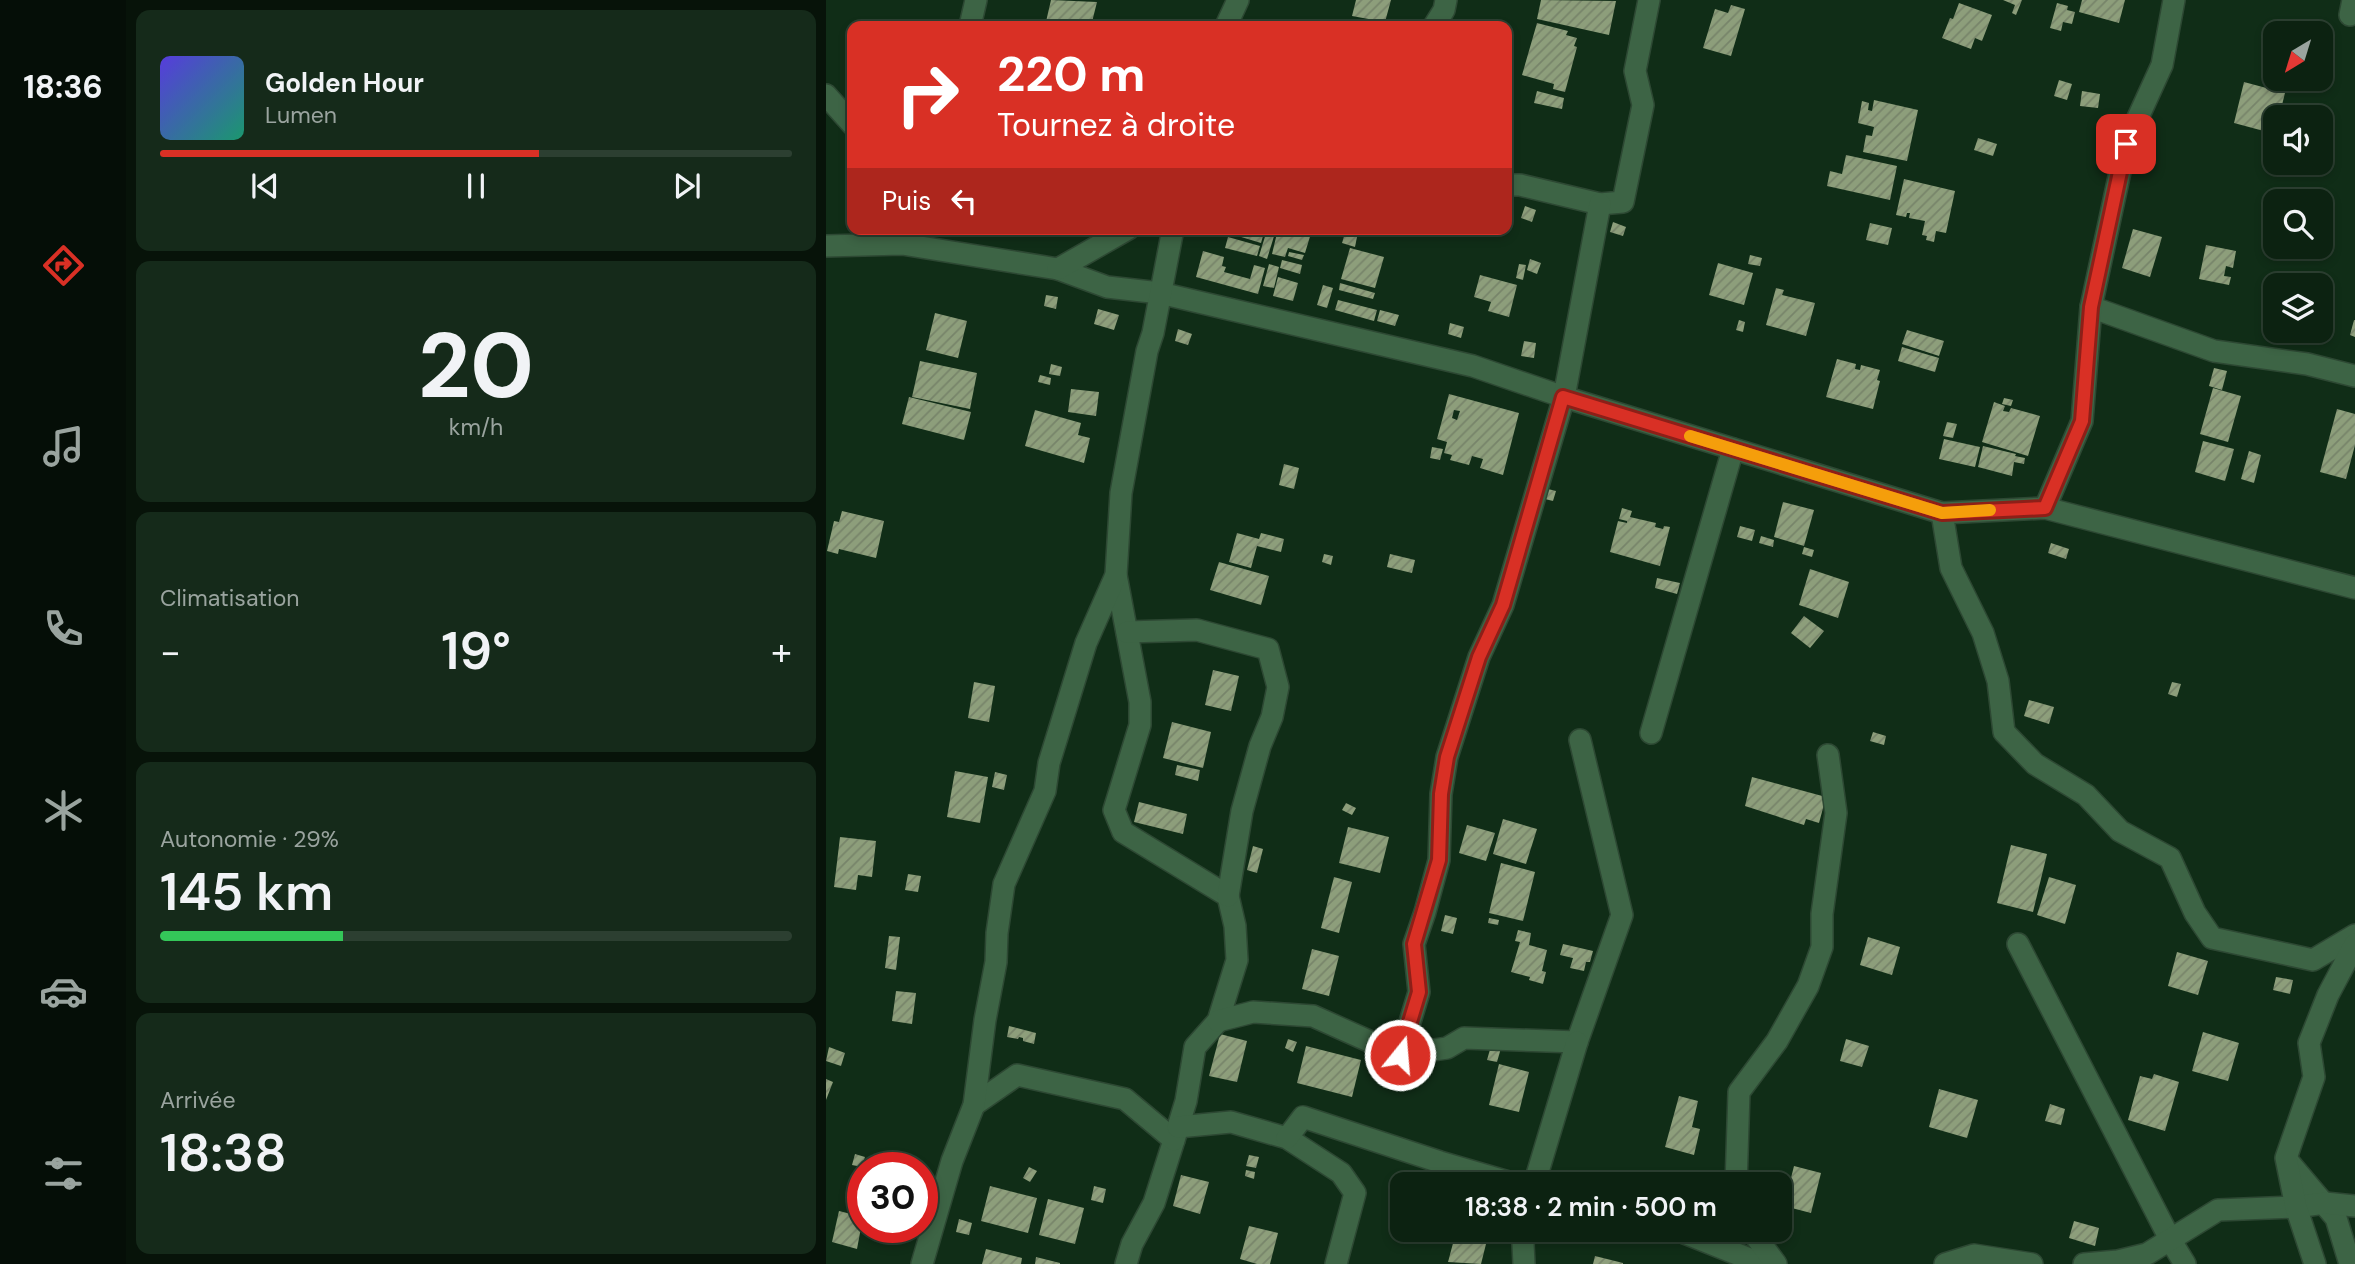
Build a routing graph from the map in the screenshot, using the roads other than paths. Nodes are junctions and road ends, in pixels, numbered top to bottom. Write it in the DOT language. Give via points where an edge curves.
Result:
graph roads {
  1 [pos="976,0"];
  2 [pos="1238,0"];
  3 [pos="1649,0"];
  4 [pos="2174,0"];
  5 [pos="971,21"];
  6 [pos="1228,21"];
  7 [pos="826,95"];
  8 [pos="847,118"];
  9 [pos="1512,185"];
  10 [pos="1600,204"];
  11 [pos="1118,235"];
  12 [pos="1172,235"];
  13 [pos="867,237"];
  14 [pos="826,246"];
  15 [pos="1058,269"];
  16 [pos="1160,293"];
  17 [pos="2091,307"];
  18 [pos="2355,376"];
  19 [pos="1563,397"];
  20 [pos="1734,449"];
  21 [pos="2045,508"];
  22 [pos="1942,513"];
  23 [pos="1116,575"];
  24 [pos="2355,588"];
  25 [pos="1127,632"];
  26 [pos="1651,733"];
  27 [pos="1580,740"];
  28 [pos="1828,755"];
  29 [pos="1227,897"];
  30 [pos="2355,935"];
  31 [pos="2018,944"];
  32 [pos="2355,944"];
  33 [pos="1218,1021"];
  34 [pos="1577,1042"];
  35 [pos="1400,1055"];
  36 [pos="974,1105"];
  37 [pos="1176,1133"];
  38 [pos="1287,1138"];
  39 [pos="2286,1158"];
  40 [pos="1475,1172"];
  41 [pos="1538,1172"];
  42 [pos="1736,1172"];
  43 [pos="2296,1207"];
  44 [pos="2340,1208"];
  45 [pos="2171,1241"];
  46 [pos="1523,1242"];
  47 [pos="1707,1242"];
  48 [pos="1760,1242"];
  49 [pos="2312,1262"];
  50 [pos="922,1264"];
  51 [pos="1126,1264"];
  52 [pos="1336,1264"];
  53 [pos="1524,1264"];
  54 [pos="1762,1264"];
  55 [pos="1776,1264"];
  56 [pos="1945,1264"];
  57 [pos="2032,1264"];
  58 [pos="2084,1264"];
  59 [pos="2185,1264"];
  60 [pos="2350,1264"];
  1 -- 5 [label="street"];
  2 -- 6 [label="street"];
  3 -- 10 [label="street" via="1635,71 1643,105 1623,202"];
  4 -- 17 [label="street" via="2162,65 2126,144"];
  7 -- 8 [label="street"];
  9 -- 10 [label="street"];
  10 -- 19 [label="street"];
  11 -- 15 [label="street"];
  12 -- 16 [label="street"];
  13 -- 14 [label="street"];
  13 -- 15 [label="street"];
  15 -- 16 [label="street" via="1107,287"];
  16 -- 19 [label="street" via="1473,366"];
  16 -- 23 [label="street" via="1121,493"];
  17 -- 18 [label="street" via="2214,351"];
  17 -- 21 [label="street" via="2082,421"];
  19 -- 20 [label="street"];
  19 -- 35 [label="street" via="1503,605 1479,657 1447,757 1439,860 1414,944 1419,992"];
  20 -- 22 [label="street"];
  20 -- 26 [label="street"];
  21 -- 22 [label="street"];
  21 -- 24 [label="street"];
  22 -- 30 [label="street" via="1951,568 1983,633 1998,681 2004,732 2027,756 2086,795 2120,831 2170,858 2195,913 2213,938 2313,960"];
  23 -- 25 [label="street"];
  23 -- 36 [label="street" via="1086,643 1049,763 1045,791 1004,884"];
  25 -- 29 [label="street" via="1140,725 1114,810 1123,832"];
  25 -- 29 [label="street" via="1197,630 1268,649 1278,687 1242,811"];
  27 -- 34 [label="street" via="1622,915"];
  28 -- 42 [label="street" via="1836,813 1822,947 1808,986 1777,1041 1739,1092"];
  29 -- 33 [label="street" via="1237,960"];
  31 -- 45 [label="street"];
  32 -- 39 [label="street" via="2309,1043 2314,1077"];
  33 -- 35 [label="street" via="1253,1012 1313,1016"];
  33 -- 37 [label="street" via="1195,1047"];
  34 -- 35 [label="street" via="1464,1038 1447,1048"];
  34 -- 41 [label="street"];
  36 -- 37 [label="street" via="1017,1076 1125,1099"];
  36 -- 50 [label="street" via="952,1161"];
  37 -- 38 [label="street" via="1231,1122"];
  37 -- 51 [label="street" via="1154,1203"];
  38 -- 40 [label="street" via="1303,1117"];
  38 -- 52 [label="street" via="1341,1173 1355,1193"];
  39 -- 43 [label="street"];
  39 -- 44 [label="street"];
  43 -- 44 [label="street"];
  43 -- 45 [label="street" via="2218,1210"];
  43 -- 49 [label="street"];
  44 -- 49 [label="street"];
  44 -- 60 [label="street"];
  45 -- 58 [label="street" via="2137,1256"];
  45 -- 59 [label="street"];
  46 -- 53 [label="street"];
  47 -- 54 [label="street"];
  48 -- 55 [label="street"];
  56 -- 57 [label="street" via="1973,1255"];
}
